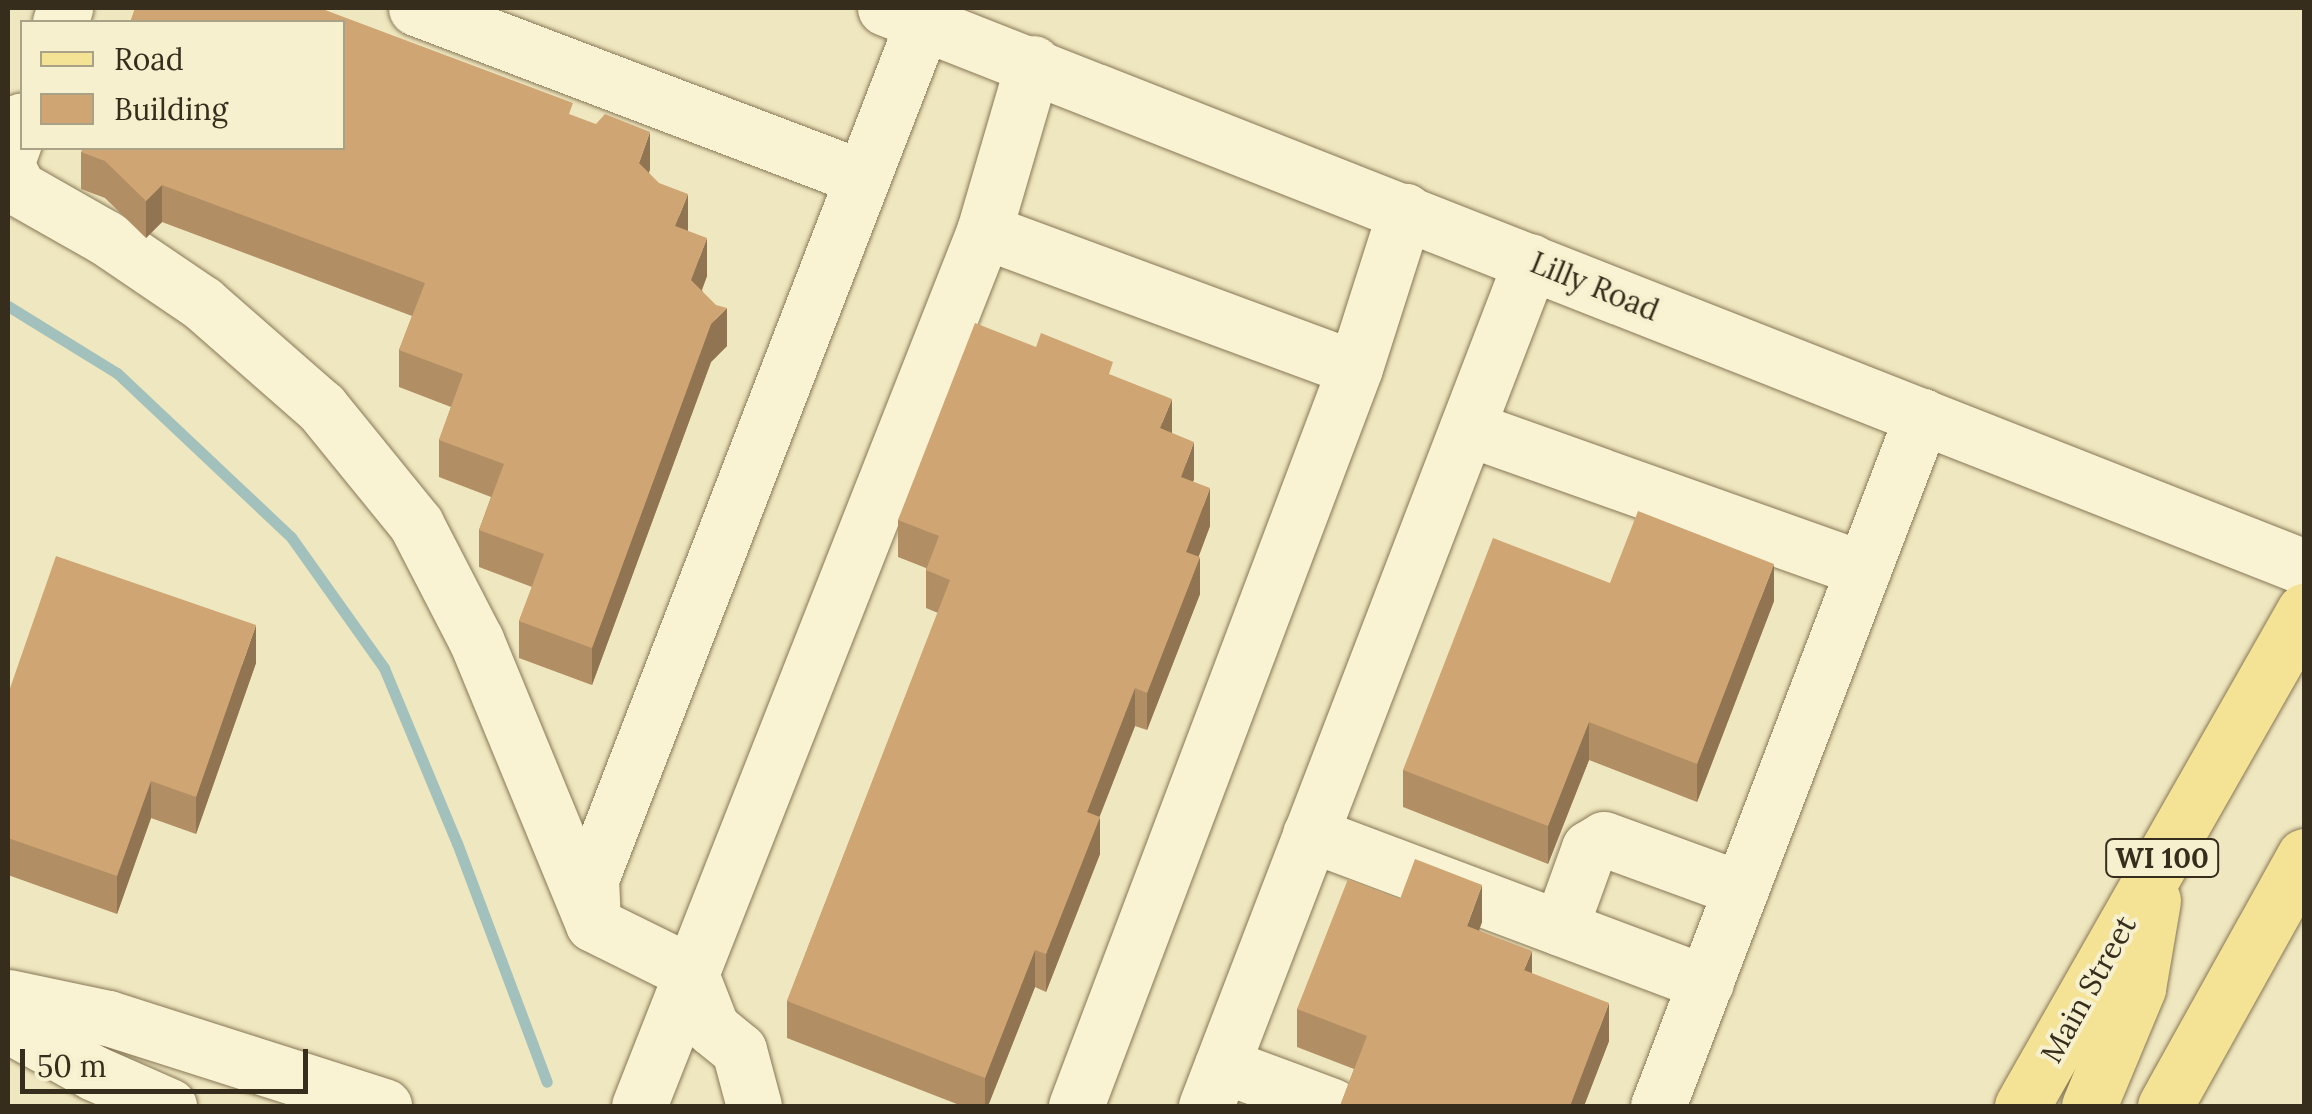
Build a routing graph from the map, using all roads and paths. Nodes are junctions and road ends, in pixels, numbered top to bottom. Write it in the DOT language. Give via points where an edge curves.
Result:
graph roads {
  1 [pos="416,8"];
  2 [pos="932,18"];
  3 [pos="1034,64"];
  4 [pos="20,126"];
  5 [pos="8,159"];
  6 [pos="8,168"];
  7 [pos="863,178"];
  8 [pos="1405,210"];
  9 [pos="984,230"];
  10 [pos="1531,260"];
  11 [pos="1355,368"];
  12 [pos="1922,416"];
  13 [pos="1467,428"];
  14 [pos="2304,567"];
  15 [pos="1864,569"];
  16 [pos="2304,611"];
  17 [pos="1310,834"];
  18 [pos="2304,856"];
  19 [pos="2160,862"];
  20 [pos="1741,889"];
  21 [pos="593,924"];
  22 [pos="1560,928"];
  23 [pos="690,972"];
  24 [pos="1706,983"];
  25 [pos="8,997"];
  26 [pos="8,1025"];
  27 [pos="1214,1086"];
  28 [pos="170,1106"];
  29 [pos="384,1106"];
  30 [pos="639,1106"];
  31 [pos="754,1106"];
  32 [pos="1076,1106"];
  33 [pos="1332,1106"];
  34 [pos="1658,1106"];
  35 [pos="2022,1106"];
  36 [pos="2089,1106"];
  37 [pos="2165,1106"];
  1 -- 7 [label="street"];
  2 -- 3 [label="street, Lilly Road"];
  2 -- 7 [label="street"];
  3 -- 8 [label="street, Lilly Road"];
  3 -- 9 [label="street"];
  4 -- 5 [label="street"];
  6 -- 21 [label="street" via="18,188 202,303 320,407 416,524 476,640"];
  7 -- 21 [label="street" via="591,879"];
  8 -- 10 [label="street, Lilly Road"];
  8 -- 11 [label="street"];
  9 -- 11 [label="street"];
  9 -- 23 [label="street"];
  10 -- 12 [label="street, Lilly Road"];
  10 -- 13 [label="street"];
  11 -- 32 [label="street"];
  12 -- 14 [label="street, Lilly Road"];
  12 -- 15 [label="street"];
  13 -- 15 [label="street"];
  13 -- 17 [label="street"];
  15 -- 20 [label="street"];
  16 -- 19 [label="main road, Main Street / WI 100"];
  17 -- 22 [label="street"];
  17 -- 27 [label="street"];
  18 -- 37 [label="main road"];
  19 -- 35 [label="main road, Main Street / WI 100"];
  19 -- 36 [label="main road" via="2138,988"];
  20 -- 22 [label="street" via="1604,839 1589,848"];
  20 -- 24 [label="street"];
  21 -- 23 [label="street"];
  22 -- 24 [label="street"];
  23 -- 30 [label="street"];
  23 -- 31 [label="street" via="712,1028 740,1050"];
  24 -- 34 [label="street"];
  25 -- 29 [label="street" via="108,1018"];
  26 -- 28 [label="street"];
  27 -- 33 [label="street"];
}
